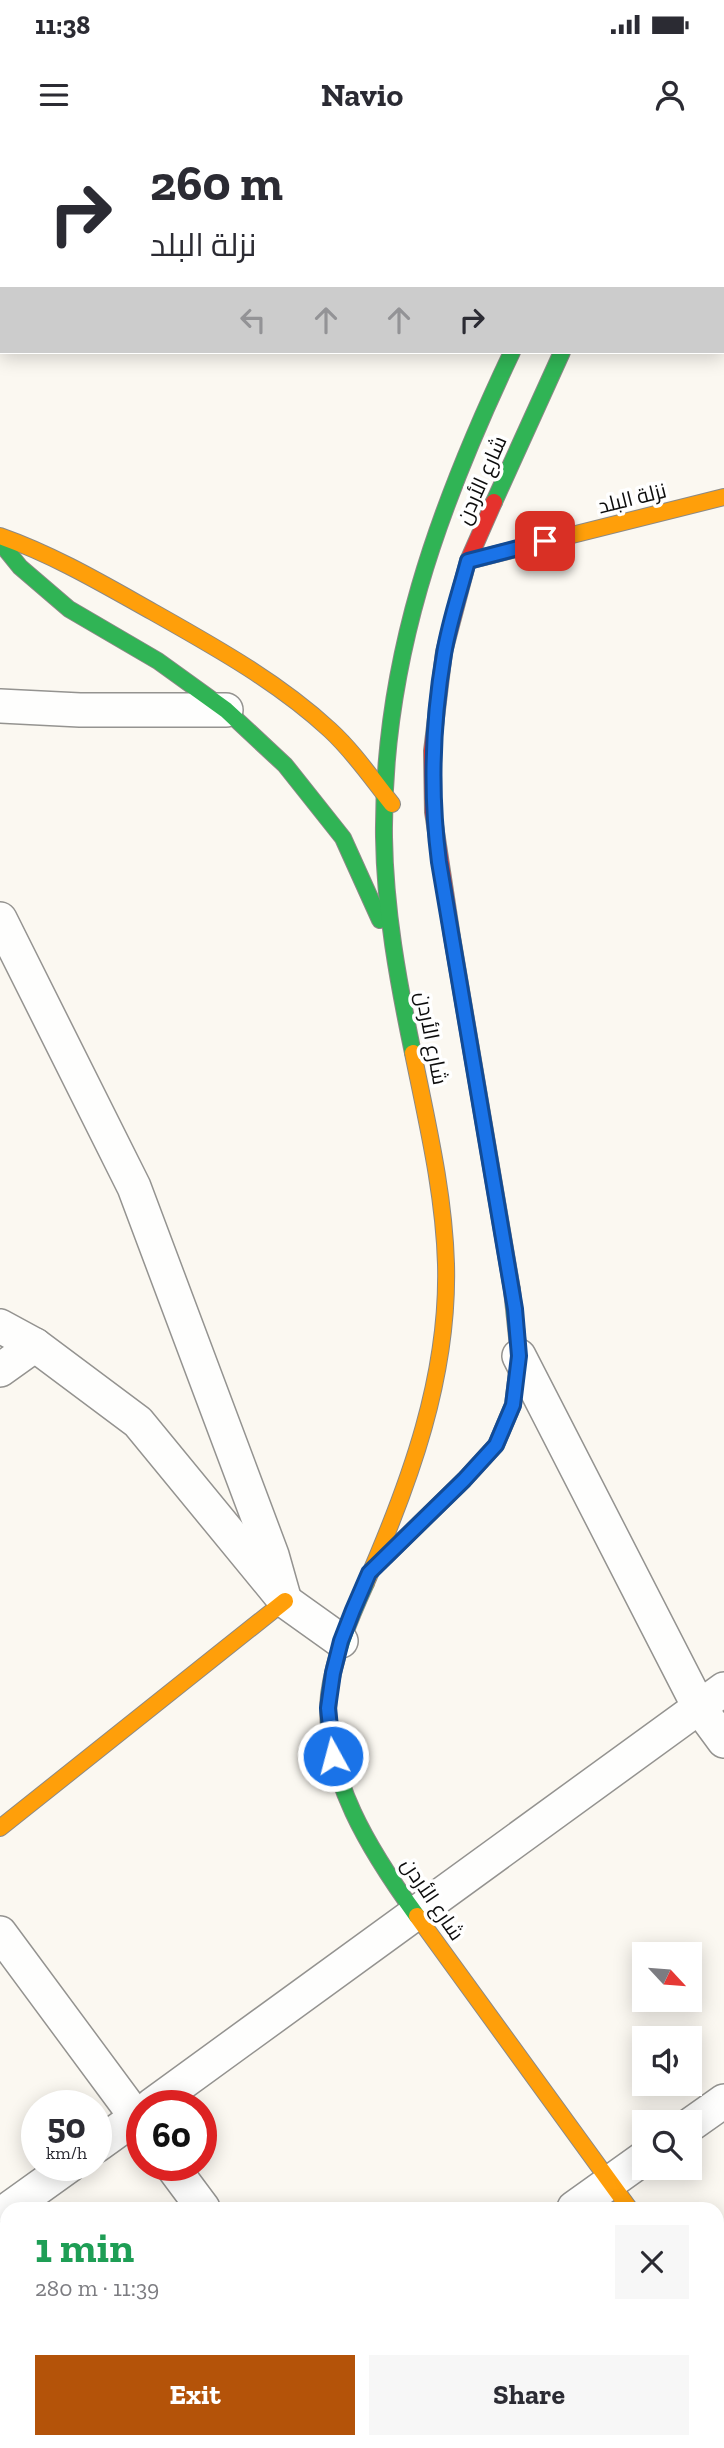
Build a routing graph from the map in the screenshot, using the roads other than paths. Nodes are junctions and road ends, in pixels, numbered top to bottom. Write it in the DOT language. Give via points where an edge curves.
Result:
graph roads {
  1 [pos="511,354"];
  2 [pos="561,354"];
  3 [pos="724,497"];
  4 [pos="0,536"];
  5 [pos="0,542"];
  6 [pos="468,561"];
  7 [pos="0,706"];
  8 [pos="226,710"];
  9 [pos="383,793"];
  10 [pos="399,813"];
  11 [pos="423,842"];
  12 [pos="439,862"];
  13 [pos="0,919"];
  14 [pos="394,950"];
  15 [pos="0,1326"];
  16 [pos="35,1345"];
  17 [pos="519,1356"];
  18 [pos="0,1370"];
  19 [pos="369,1573"];
  20 [pos="285,1601"];
  21 [pos="341,1641"];
  22 [pos="712,1698"];
  23 [pos="724,1741"];
  24 [pos="0,1828"];
  25 [pos="415,1913"];
  26 [pos="0,1934"];
  27 [pos="177,2090"];
  28 [pos="126,2093"];
  29 [pos="724,2101"];
  30 [pos="702,2117"];
  31 [pos="632,2176"];
  32 [pos="48,2181"];
  33 [pos="183,2181"];
  34 [pos="620,2195"];
  35 [pos="19,2202"];
  36 [pos="199,2202"];
  37 [pos="596,2202"];
  1 -- 9 [label="main road, شارع الأردن" via="470,441 423,568 396,683"];
  2 -- 6 [label="main road, شارع الأردن"];
  3 -- 6 [label="main road, نزلة البلد"];
  4 -- 9 [label="main road" via="63,561 275,685 332,731"];
  5 -- 8 [label="main road" via="20,567 69,609 158,661"];
  6 -- 12 [label="main road, شارع الأردن" via="444,652 432,751"];
  7 -- 8 [label="street"];
  8 -- 14 [label="main road" via="285,765 343,838"];
  9 -- 10 [label="main road"];
  9 -- 14 [label="main road, شارع الأردن"];
  11 -- 12 [label="main road"];
  12 -- 17 [label="main road, شارع الأردن" via="511,1273"];
  13 -- 20 [label="street" via="134,1187 272,1555"];
  14 -- 19 [label="main road, شارع الأردن" via="430,1136 445,1248 445,1293 424,1430 409,1479"];
  15 -- 16 [label="street"];
  16 -- 18 [label="street"];
  16 -- 20 [label="street" via="138,1422"];
  17 -- 19 [label="main road, شارع الأردن" via="513,1405 496,1445"];
  17 -- 22 [label="street"];
  19 -- 21 [label="main road, شارع الأردن"];
  20 -- 21 [label="street"];
  20 -- 24 [label="main road"];
  21 -- 25 [label="main road, شارع الأردن" via="328,1708 333,1756 372,1846"];
  22 -- 23 [label="street"];
  22 -- 25 [label="street"];
  25 -- 27 [label="street"];
  25 -- 34 [label="main road, شارع الأردن"];
  26 -- 28 [label="street"];
  29 -- 30 [label="street"];
  31 -- 34 [label="street"];
  32 -- 35 [label="street"];
  33 -- 36 [label="street"];
  34 -- 37 [label="street"];
}
